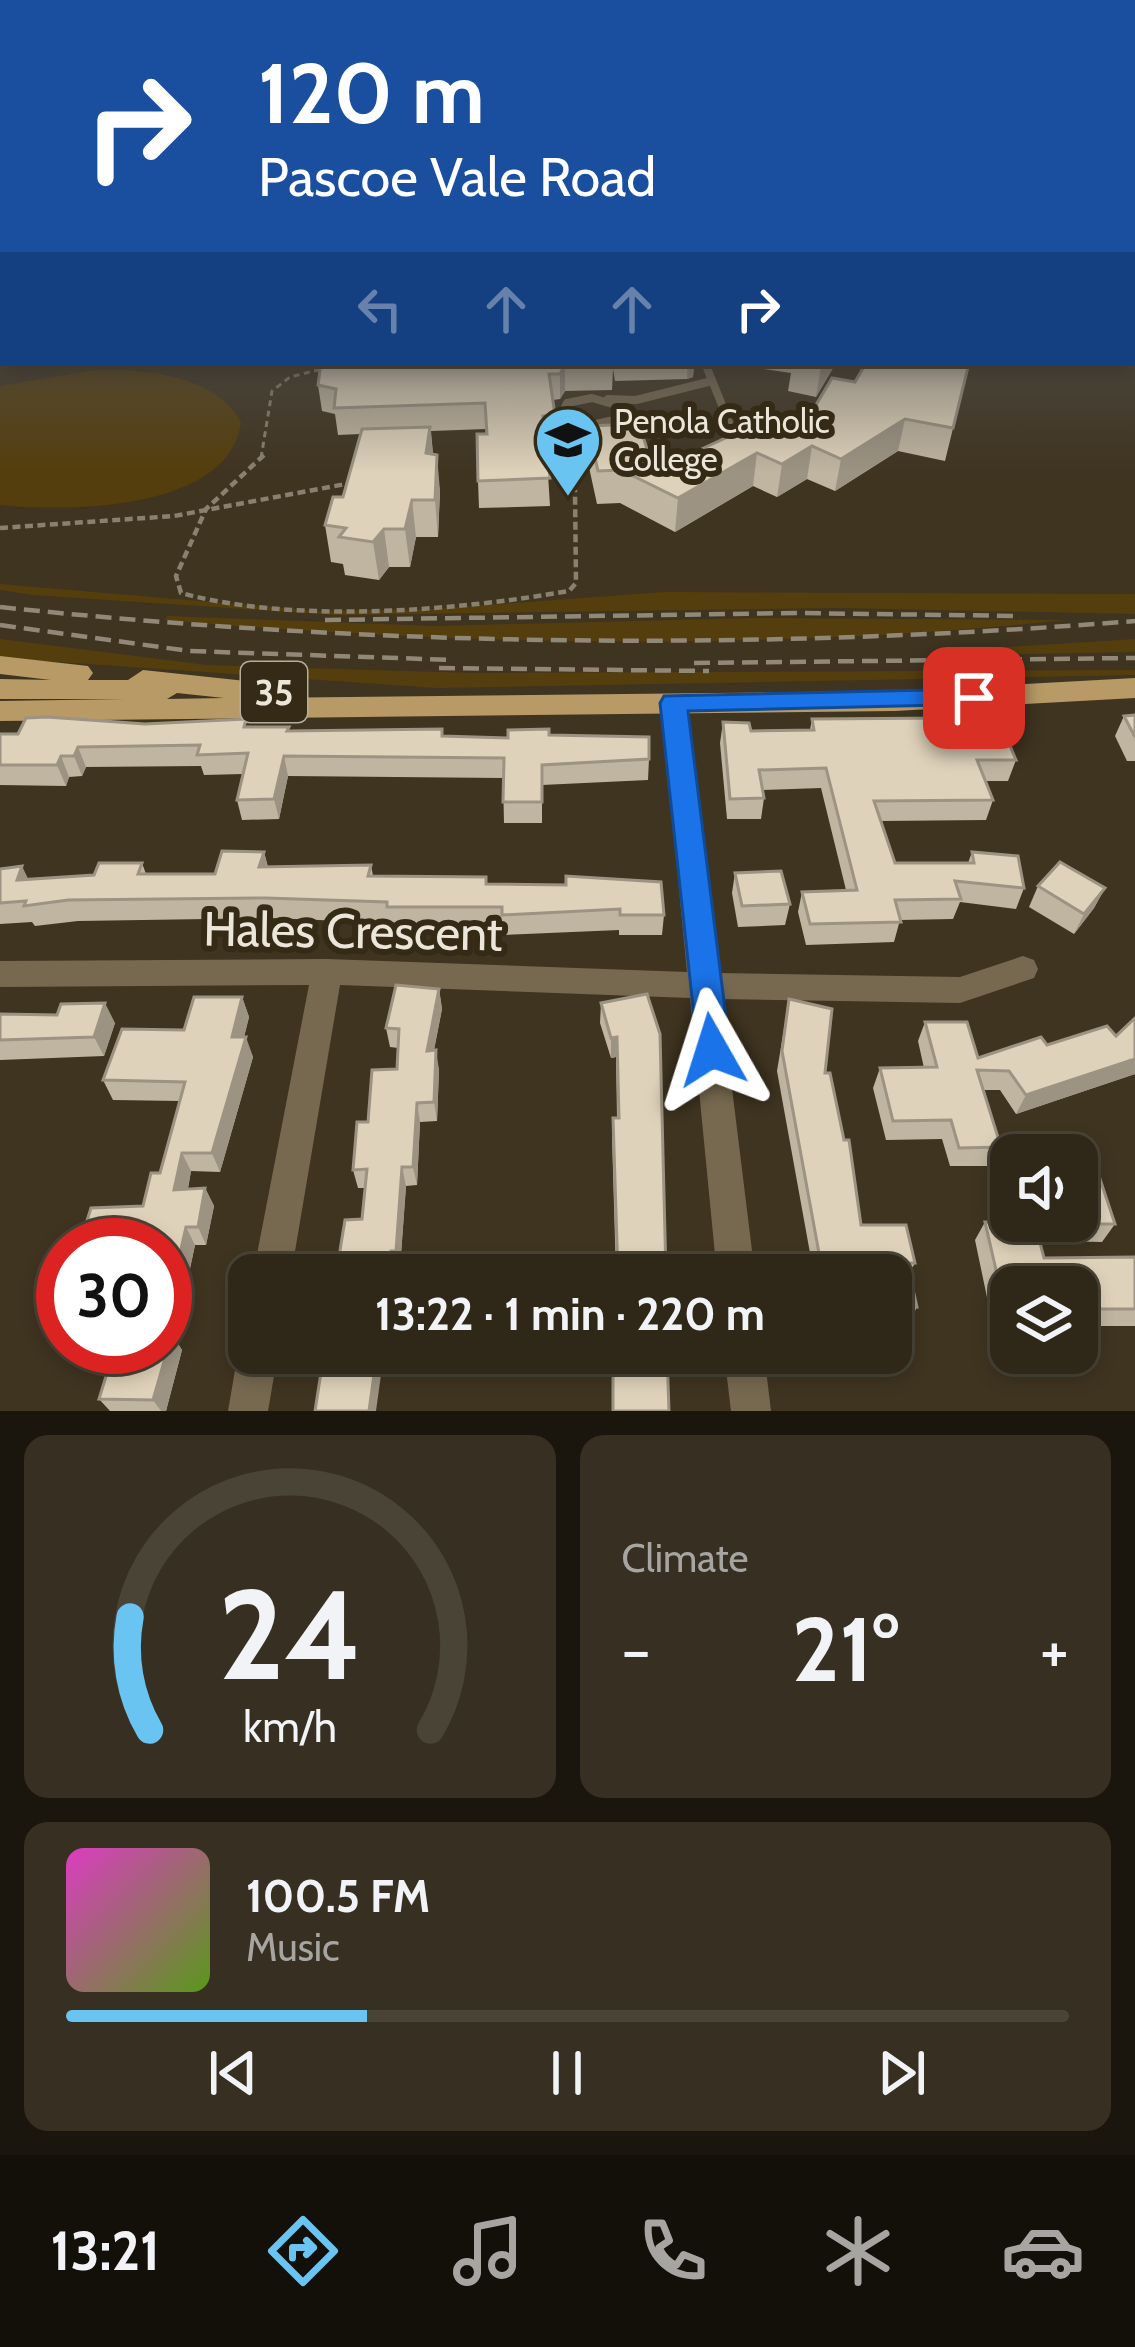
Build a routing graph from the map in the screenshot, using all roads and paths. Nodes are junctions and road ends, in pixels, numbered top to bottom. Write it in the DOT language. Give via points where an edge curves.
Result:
graph roads {
  1 [pos="706,366"];
  2 [pos="331,368"];
  3 [pos="712,381"];
  4 [pos="601,399"];
  5 [pos="636,400"];
  6 [pos="620,411"];
  7 [pos="740,448"];
  8 [pos="358,481"];
  9 [pos="575,490"];
  10 [pos="206,510"];
  11 [pos="0,528"];
  12 [pos="0,664"];
  13 [pos="1135,688"];
  14 [pos="0,689"];
  15 [pos="246,691"];
  16 [pos="548,703"];
  17 [pos="674,703"];
  18 [pos="0,711"];
  19 [pos="1023,969"];
  20 [pos="327,972"];
  21 [pos="0,974"];
  22 [pos="704,983"];
  23 [pos="276,1254"];
  24 [pos="734,1254"];
  25 [pos="254,1374"];
  26 [pos="747,1374"];
  27 [pos="248,1411"];
  28 [pos="751,1411"];
  1 -- 3 [label="lane"];
  2 -- 10 [label="path" via="276,385 265,454"];
  3 -- 5 [label="lane"];
  3 -- 7 [label="lane"];
  4 -- 5 [label="lane"];
  4 -- 6 [label="lane"];
  4 -- 6 [label="lane" via="574,400 561,416 593,427 612,423"];
  5 -- 6 [label="lane"];
  8 -- 10 [label="path"];
  9 -- 10 [label="path" via="575,588 448,604 188,597 176,577"];
  10 -- 11 [label="path"];
  12 -- 15 [label="main road"];
  13 -- 17 [label="main road, 35"];
  14 -- 15 [label="main road, 35"];
  15 -- 16 [label="main road, 35"];
  16 -- 17 [label="main road, 35"];
  16 -- 18 [label="main road, 35"];
  17 -- 22 [label="street"];
  19 -- 22 [label="street, Hales Crescent" via="960,990"];
  20 -- 21 [label="street, Hales Crescent"];
  20 -- 22 [label="street, Hales Crescent"];
  20 -- 23 [label="street"];
  22 -- 24 [label="street"];
  25 -- 27 [label="street"];
  26 -- 28 [label="street"];
}
